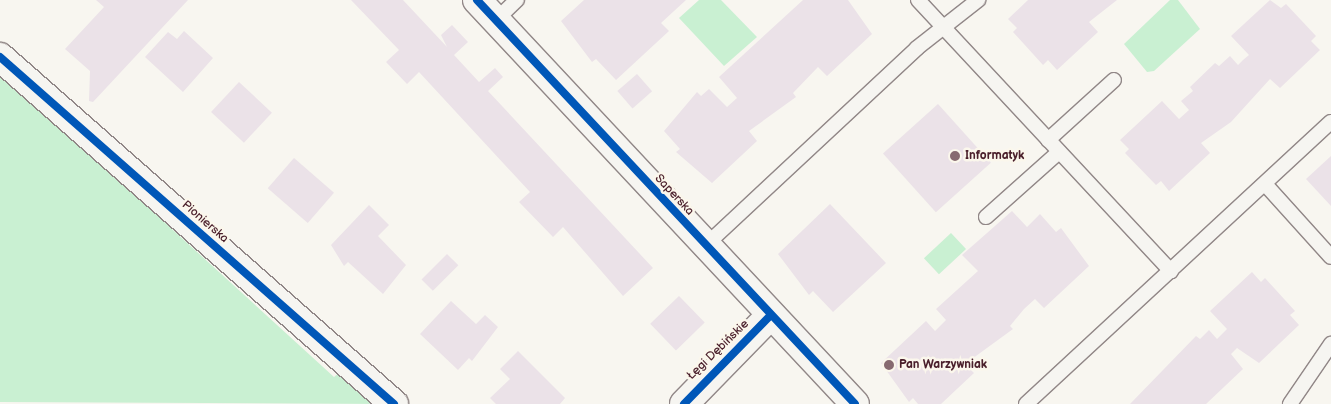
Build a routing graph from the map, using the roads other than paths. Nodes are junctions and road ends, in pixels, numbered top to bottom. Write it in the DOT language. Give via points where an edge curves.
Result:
graph roads {
  1 [pos="477,0"];
  2 [pos="517,0"];
  3 [pos="918,0"];
  4 [pos="978,0"];
  5 [pos="496,20"];
  6 [pos="946,30"];
  7 [pos="0,57"];
  8 [pos="1114,80"];
  9 [pos="1331,122"];
  10 [pos="1048,140"];
  11 [pos="1059,152"];
  12 [pos="1265,184"];
  13 [pos="986,217"];
  14 [pos="706,246"];
  15 [pos="1331,256"];
  16 [pos="1171,271"];
  17 [pos="771,315"];
  18 [pos="1331,344"];
  19 [pos="394,404"];
  20 [pos="684,404"];
  21 [pos="855,404"];
  22 [pos="1026,404"];
  23 [pos="1290,404"];
  1 -- 5 [label="street, Saperska"];
  2 -- 5 [label="lane"];
  3 -- 6 [label="lane"];
  4 -- 6 [label="lane"];
  5 -- 14 [label="street, Saperska"];
  6 -- 10 [label="lane"];
  6 -- 14 [label="lane" via="917,48"];
  7 -- 19 [label="street, Pionierska"];
  8 -- 10 [label="lane"];
  9 -- 12 [label="lane"];
  10 -- 11 [label="lane"];
  11 -- 13 [label="lane"];
  11 -- 16 [label="lane"];
  12 -- 15 [label="lane"];
  12 -- 16 [label="lane"];
  14 -- 17 [label="street, Saperska"];
  16 -- 22 [label="lane"];
  17 -- 20 [label="street, Łęgi Dębińskie"];
  17 -- 21 [label="street, Saperska"];
  18 -- 23 [label="lane"];
}
